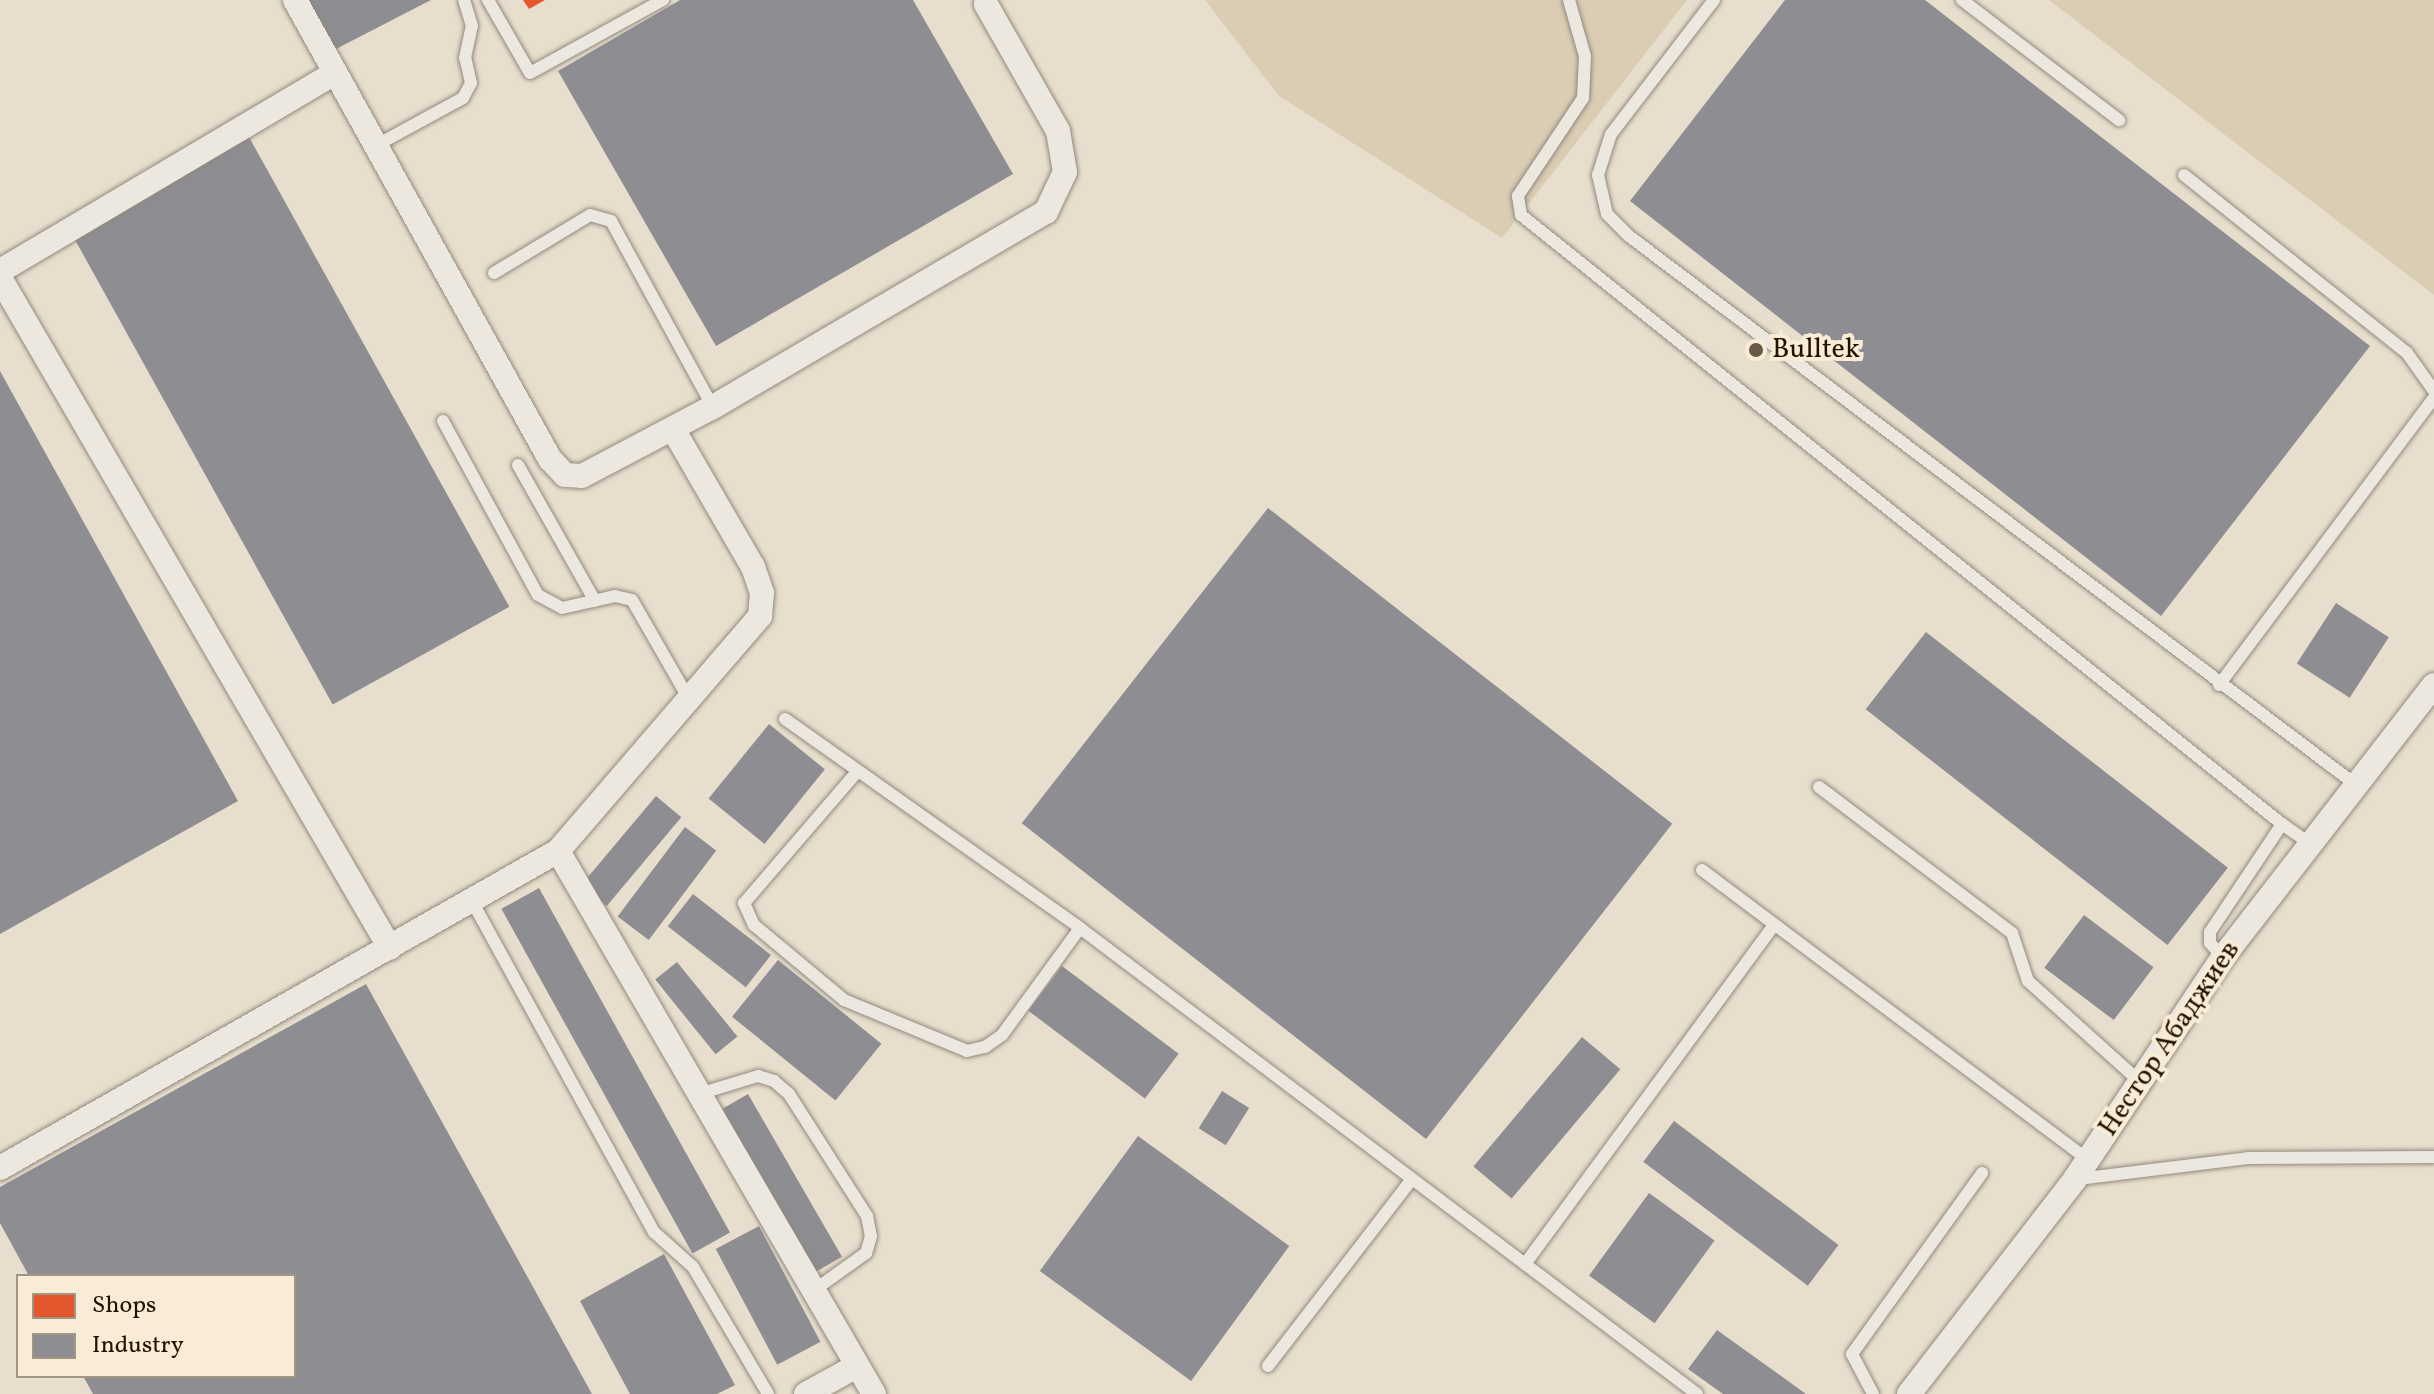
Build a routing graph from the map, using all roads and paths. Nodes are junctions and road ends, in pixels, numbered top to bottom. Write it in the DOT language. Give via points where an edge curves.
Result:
graph roads {
  1 [pos="295,0"];
  2 [pos="464,0"];
  3 [pos="488,0"];
  4 [pos="663,0"];
  5 [pos="1569,0"];
  6 [pos="1714,0"];
  7 [pos="1962,0"];
  8 [pos="986,4"];
  9 [pos="335,73"];
  10 [pos="2119,120"];
  11 [pos="375,146"];
  12 [pos="2184,175"];
  13 [pos="0,271"];
  14 [pos="494,273"];
  15 [pos="0,278"];
  16 [pos="2434,391"];
  17 [pos="2434,398"];
  18 [pos="713,407"];
  19 [pos="443,421"];
  20 [pos="673,429"];
  21 [pos="518,465"];
  22 [pos="595,601"];
  23 [pos="2219,685"];
  24 [pos="2434,685"];
  25 [pos="689,699"];
  26 [pos="785,719"];
  27 [pos="856,773"];
  28 [pos="1819,787"];
  29 [pos="2359,787"];
  30 [pos="2282,824"];
  31 [pos="2313,846"];
  32 [pos="558,851"];
  33 [pos="1702,870"];
  34 [pos="473,903"];
  35 [pos="1774,925"];
  36 [pos="1080,928"];
  37 [pos="390,948"];
  38 [pos="2223,957"];
  39 [pos="2140,1082"];
  40 [pos="699,1094"];
  41 [pos="2434,1157"];
  42 [pos="0,1168"];
  43 [pos="2082,1170"];
  44 [pos="1982,1173"];
  45 [pos="1412,1179"];
  46 [pos="1525,1264"];
  47 [pos="813,1291"];
  48 [pos="857,1366"];
  49 [pos="1268,1366"];
  50 [pos="768,1394"];
  51 [pos="806,1394"];
  52 [pos="874,1394"];
  53 [pos="1697,1394"];
  54 [pos="1873,1394"];
  55 [pos="1909,1394"];
  1 -- 9 [label="street"];
  2 -- 11 [label="lane" via="472,26 465,58 471,83 463,98"];
  3 -- 4 [label="lane" via="530,73"];
  5 -- 30 [label="lane" via="1585,56 1583,98 1518,196 1521,215"];
  6 -- 23 [label="lane" via="1611,134 1598,175 1607,214 1629,236"];
  7 -- 10 [label="lane"];
  8 -- 18 [label="street" via="1058,131 1065,172 1046,212"];
  9 -- 11 [label="street"];
  9 -- 13 [label="street"];
  11 -- 20 [label="street" via="550,459 565,475 582,476"];
  12 -- 16 [label="lane" via="2407,353"];
  14 -- 18 [label="lane" via="590,215 611,221"];
  15 -- 37 [label="street"];
  17 -- 23 [label="lane"];
  18 -- 20 [label="street"];
  19 -- 22 [label="lane" via="538,595 562,608"];
  20 -- 25 [label="street" via="753,567 762,593 760,616"];
  21 -- 22 [label="lane"];
  22 -- 25 [label="lane" via="615,596 632,600"];
  23 -- 29 [label="lane"];
  24 -- 29 [label="street, Нестор Абаджиев"];
  25 -- 32 [label="street"];
  26 -- 27 [label="lane"];
  27 -- 36 [label="lane"];
  27 -- 36 [label="lane" via="744,903 754,925 844,1000 967,1051 985,1047 1002,1035"];
  28 -- 39 [label="lane" via="2012,933 2028,981"];
  29 -- 31 [label="street, Нестор Абаджиев"];
  30 -- 31 [label="lane"];
  30 -- 38 [label="lane" via="2210,932 2210,943"];
  31 -- 38 [label="street, Нестор Абаджиев"];
  32 -- 34 [label="street"];
  32 -- 40 [label="street"];
  33 -- 35 [label="lane"];
  34 -- 37 [label="street"];
  34 -- 50 [label="lane" via="654,1232 693,1267"];
  35 -- 43 [label="lane"];
  35 -- 46 [label="lane"];
  36 -- 45 [label="lane"];
  37 -- 42 [label="street"];
  38 -- 39 [label="street, Нестор Абаджиев"];
  39 -- 43 [label="street, Нестор Абаджиев"];
  40 -- 47 [label="street"];
  40 -- 47 [label="lane" via="758,1076 774,1081 789,1094 867,1216 871,1236 866,1253"];
  41 -- 43 [label="lane" via="2248,1158"];
  43 -- 55 [label="street, Нестор Абаджиев"];
  44 -- 54 [label="lane" via="1852,1354"];
  45 -- 46 [label="lane"];
  45 -- 49 [label="lane"];
  46 -- 53 [label="lane"];
  47 -- 48 [label="street"];
  48 -- 51 [label="street"];
  48 -- 52 [label="street"];
}
